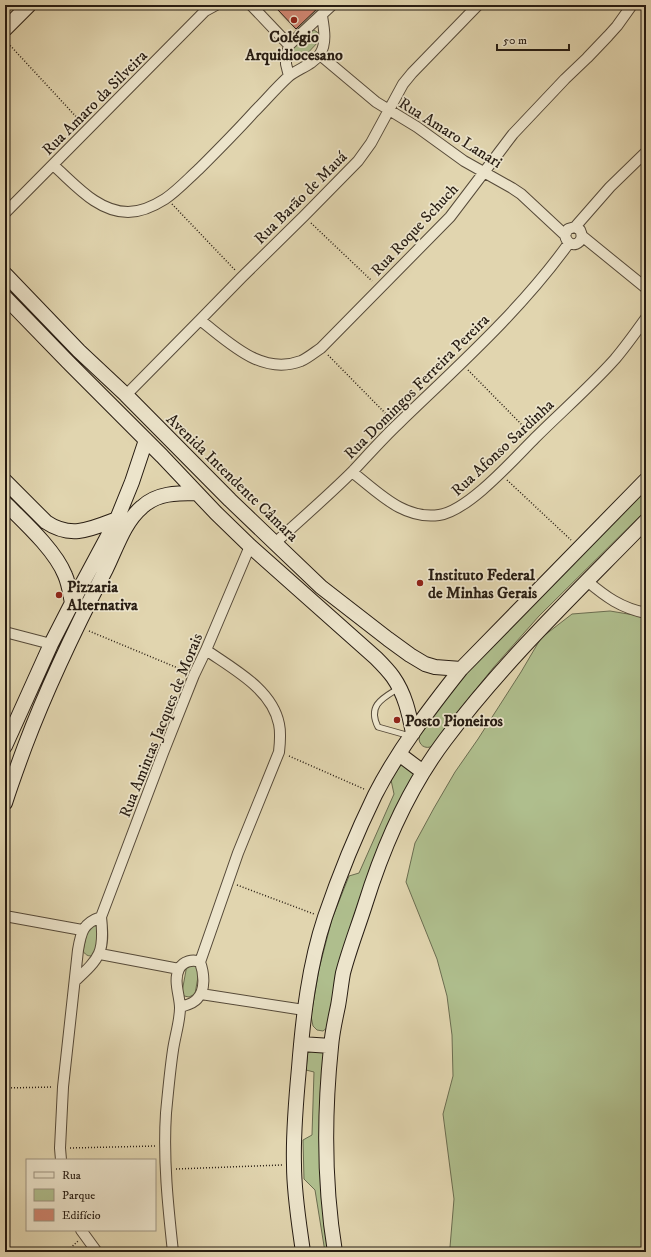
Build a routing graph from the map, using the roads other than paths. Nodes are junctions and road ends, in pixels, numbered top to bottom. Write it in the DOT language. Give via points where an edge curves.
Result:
graph roads {
  1 [pos="29,5"];
  2 [pos="216,5"];
  3 [pos="251,5"];
  4 [pos="332,5"];
  5 [pos="478,5"];
  6 [pos="632,5"];
  7 [pos="204,8"];
  8 [pos="322,16"];
  9 [pos="5,30"];
  10 [pos="289,45"];
  11 [pos="320,55"];
  12 [pos="289,76"];
  13 [pos="389,111"];
  14 [pos="646,152"];
  15 [pos="53,165"];
  16 [pos="484,173"];
  17 [pos="5,213"];
  18 [pos="575,227"];
  19 [pos="582,236"];
  20 [pos="567,239"];
  21 [pos="5,274"];
  22 [pos="646,288"];
  23 [pos="5,297"];
  24 [pos="646,318"];
  25 [pos="200,320"];
  26 [pos="79,351"];
  27 [pos="68,362"];
  28 [pos="126,395"];
  29 [pos="146,440"];
  30 [pos="352,472"];
  31 [pos="646,480"];
  32 [pos="5,481"];
  33 [pos="196,493"];
  34 [pos="230,500"];
  35 [pos="5,503"];
  36 [pos="35,512"];
  37 [pos="216,513"];
  38 [pos="646,521"];
  39 [pos="24,522"];
  40 [pos="122,522"];
  41 [pos="275,543"];
  42 [pos="250,546"];
  43 [pos="587,582"];
  44 [pos="321,587"];
  45 [pos="310,599"];
  46 [pos="72,603"];
  47 [pos="646,612"];
  48 [pos="5,632"];
  49 [pos="51,644"];
  50 [pos="206,650"];
  51 [pos="461,669"];
  52 [pos="400,688"];
  53 [pos="24,703"];
  54 [pos="38,712"];
  55 [pos="412,734"];
  56 [pos="5,746"];
  57 [pos="399,754"];
  58 [pos="423,772"];
  59 [pos="5,803"];
  60 [pos="5,916"];
  61 [pos="101,917"];
  62 [pos="82,930"];
  63 [pos="100,954"];
  64 [pos="200,962"];
  65 [pos="179,969"];
  66 [pos="75,981"];
  67 [pos="201,994"];
  68 [pos="180,1008"];
  69 [pos="304,1010"];
  70 [pos="300,1044"];
  71 [pos="331,1046"];
  72 [pos="61,1159"];
  73 [pos="83,1233"];
  74 [pos="97,1252"];
  75 [pos="173,1252"];
  76 [pos="303,1252"];
  77 [pos="335,1252"];
  1 -- 9 [label="main road"];
  2 -- 7 [label="street, Rua Amaro da Silveira"];
  3 -- 10 [label="street"];
  4 -- 8 [label="street"];
  5 -- 13 [label="street, Rua Barão de Mauá" via="412,73 403,84"];
  6 -- 16 [label="street, Rua Roque Schuch" via="608,36 513,134"];
  7 -- 15 [label="street, Rua Amaro da Silveira"];
  8 -- 10 [label="street"];
  8 -- 11 [label="street" via="324,42"];
  10 -- 12 [label="street" via="286,58"];
  11 -- 12 [label="street"];
  11 -- 13 [label="street, Rua Amaro Lanari"];
  12 -- 15 [label="street" via="228,140 166,198 155,205 136,212 121,212 107,208"];
  13 -- 16 [label="street, Rua Amaro Lanari"];
  13 -- 25 [label="street, Rua Barão de Mauá" via="358,161"];
  14 -- 18 [label="street" via="610,187"];
  15 -- 17 [label="street, Rua Amaro da Silveira"];
  16 -- 20 [label="street, Rua Amaro Lanari" via="521,194"];
  16 -- 25 [label="street, Rua Roque Schuch" via="450,217 322,348 302,360 280,365 260,362 250,358"];
  18 -- 19 [label="street" via="580,230"];
  18 -- 20 [label="street" via="568,229"];
  19 -- 20 [label="street" via="578,243 572,244"];
  19 -- 22 [label="street"];
  20 -- 30 [label="street, Rua Domingos Ferreira Pereira" via="554,263 533,289"];
  21 -- 26 [label="main road, Avenida Intendente Câmara"];
  23 -- 27 [label="main road"];
  24 -- 30 [label="street, Rua Afonso Sardinha" via="614,360 500,473 462,506 446,514 427,515 410,512 397,507"];
  25 -- 28 [label="street, Rua Barão de Mauá"];
  26 -- 27 [label="main road"];
  26 -- 28 [label="main road, Avenida Intendente Câmara"];
  27 -- 29 [label="main road"];
  28 -- 34 [label="main road, Avenida Intendente Câmara"];
  29 -- 33 [label="main road"];
  29 -- 40 [label="main road"];
  30 -- 41 [label="street, Rua Domingos Ferreira Pereira"];
  31 -- 51 [label="main road"];
  32 -- 36 [label="main road"];
  33 -- 37 [label="main road"];
  33 -- 40 [label="main road" via="163,495 150,500"];
  34 -- 37 [label="main road"];
  34 -- 41 [label="main road, Avenida Intendente Câmara"];
  35 -- 39 [label="main road"];
  36 -- 39 [label="main road"];
  36 -- 40 [label="main road" via="54,527 69,531"];
  37 -- 42 [label="main road"];
  38 -- 43 [label="main road"];
  39 -- 46 [label="main road" via="60,564 66,576"];
  40 -- 46 [label="main road"];
  40 -- 54 [label="main road"];
  41 -- 44 [label="main road, Avenida Intendente Câmara"];
  42 -- 45 [label="main road"];
  42 -- 50 [label="street, Rua Amintas Jacques de Morais"];
  43 -- 47 [label="street" via="613,601"];
  43 -- 58 [label="main road" via="539,629 491,683 444,741"];
  44 -- 45 [label="main road"];
  44 -- 51 [label="main road, Avenida Intendente Câmara" via="410,656 435,667"];
  45 -- 52 [label="main road" via="376,658 393,676"];
  46 -- 49 [label="main road"];
  48 -- 49 [label="street"];
  49 -- 53 [label="main road"];
  50 -- 61 [label="street, Rua Amintas Jacques de Morais" via="163,753"];
  50 -- 64 [label="street" via="250,682 271,703 279,722 281,739 280,752 238,853"];
  51 -- 55 [label="main road"];
  52 -- 55 [label="main road" via="409,711"];
  52 -- 55 [label="lane" via="378,703 375,711 376,722 378,727"];
  53 -- 54 [label="main road" via="30,711"];
  53 -- 56 [label="main road"];
  54 -- 59 [label="main road"];
  55 -- 57 [label="main road"];
  57 -- 58 [label="main road"];
  57 -- 69 [label="main road" via="376,795 352,847 325,918"];
  58 -- 71 [label="main road" via="386,847 369,892 344,972"];
  60 -- 62 [label="street"];
  61 -- 62 [label="street" via="90,922"];
  61 -- 63 [label="street, Rua Amintas Jacques de Morais"];
  62 -- 66 [label="street"];
  63 -- 65 [label="street"];
  63 -- 66 [label="street"];
  64 -- 65 [label="street" via="189,961"];
  64 -- 67 [label="street" via="203,976"];
  65 -- 68 [label="street" via="177,984"];
  66 -- 72 [label="street" via="63,1087"];
  67 -- 68 [label="street" via="194,1002"];
  67 -- 69 [label="street"];
  68 -- 75 [label="street" via="171,1066 165,1146"];
  69 -- 70 [label="main road"];
  70 -- 71 [label="main road"];
  70 -- 76 [label="main road" via="294,1165"];
  71 -- 77 [label="main road" via="326,1132 328,1190"];
  73 -- 74 [label="street"];
}
